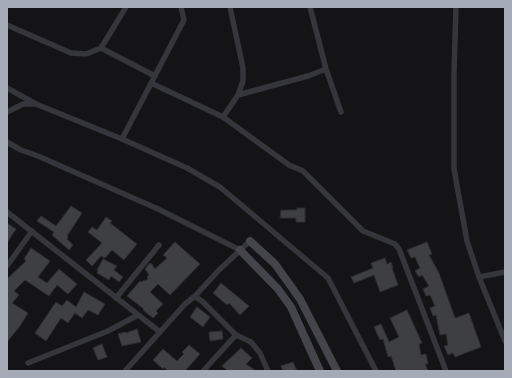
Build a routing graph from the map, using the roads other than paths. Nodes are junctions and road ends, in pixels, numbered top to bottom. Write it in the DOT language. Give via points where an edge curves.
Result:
graph roads {
  1 [pos="126,7"];
  2 [pos="181,7"];
  3 [pos="230,7"];
  4 [pos="310,7"];
  5 [pos="456,7"];
  6 [pos="7,24"];
  7 [pos="100,48"];
  8 [pos="326,69"];
  9 [pos="155,76"];
  10 [pos="151,83"];
  11 [pos="7,88"];
  12 [pos="238,95"];
  13 [pos="36,104"];
  14 [pos="7,112"];
  15 [pos="341,112"];
  16 [pos="223,117"];
  17 [pos="122,139"];
  18 [pos="7,142"];
  19 [pos="7,212"];
  20 [pos="32,231"];
  21 [pos="250,241"];
  22 [pos="159,245"];
  23 [pos="240,250"];
  24 [pos="7,266"];
  25 [pos="505,272"];
  26 [pos="479,277"];
  27 [pos="195,296"];
  28 [pos="116,298"];
  29 [pos="138,315"];
  30 [pos="160,332"];
  31 [pos="236,335"];
  32 [pos="505,341"];
  33 [pos="28,363"];
  34 [pos="125,371"];
  35 [pos="203,371"];
  36 [pos="268,371"];
  37 [pos="320,371"];
  38 [pos="337,371"];
  39 [pos="376,371"];
  40 [pos="446,371"];
  1 -- 7 [label="street"];
  2 -- 9 [label="street" via="184,20"];
  3 -- 12 [label="street" via="243,68 243,81"];
  4 -- 8 [label="street"];
  5 -- 26 [label="street" via="454,169 467,241"];
  6 -- 7 [label="street" via="71,53 86,54"];
  7 -- 9 [label="street"];
  8 -- 12 [label="street"];
  8 -- 15 [label="street"];
  9 -- 10 [label="street"];
  10 -- 16 [label="street"];
  10 -- 17 [label="street"];
  11 -- 13 [label="street"];
  12 -- 16 [label="street"];
  13 -- 14 [label="street" via="23,104"];
  13 -- 17 [label="street"];
  16 -- 40 [label="street" via="289,165 303,171 363,231 395,244"];
  17 -- 39 [label="street" via="188,168 220,187 328,278"];
  18 -- 23 [label="street" via="158,209"];
  19 -- 20 [label="street"];
  20 -- 24 [label="street"];
  20 -- 28 [label="street"];
  21 -- 23 [label="street"];
  21 -- 38 [label="street" via="275,264 300,299"];
  22 -- 28 [label="street"];
  23 -- 27 [label="street"];
  23 -- 37 [label="street" via="270,280 291,307"];
  25 -- 26 [label="street"];
  26 -- 32 [label="street"];
  27 -- 30 [label="street"];
  27 -- 31 [label="street"];
  28 -- 29 [label="street"];
  29 -- 30 [label="street"];
  29 -- 33 [label="street" via="108,331"];
  30 -- 34 [label="street"];
  31 -- 35 [label="street"];
  31 -- 36 [label="street" via="251,342 260,353"];
}
